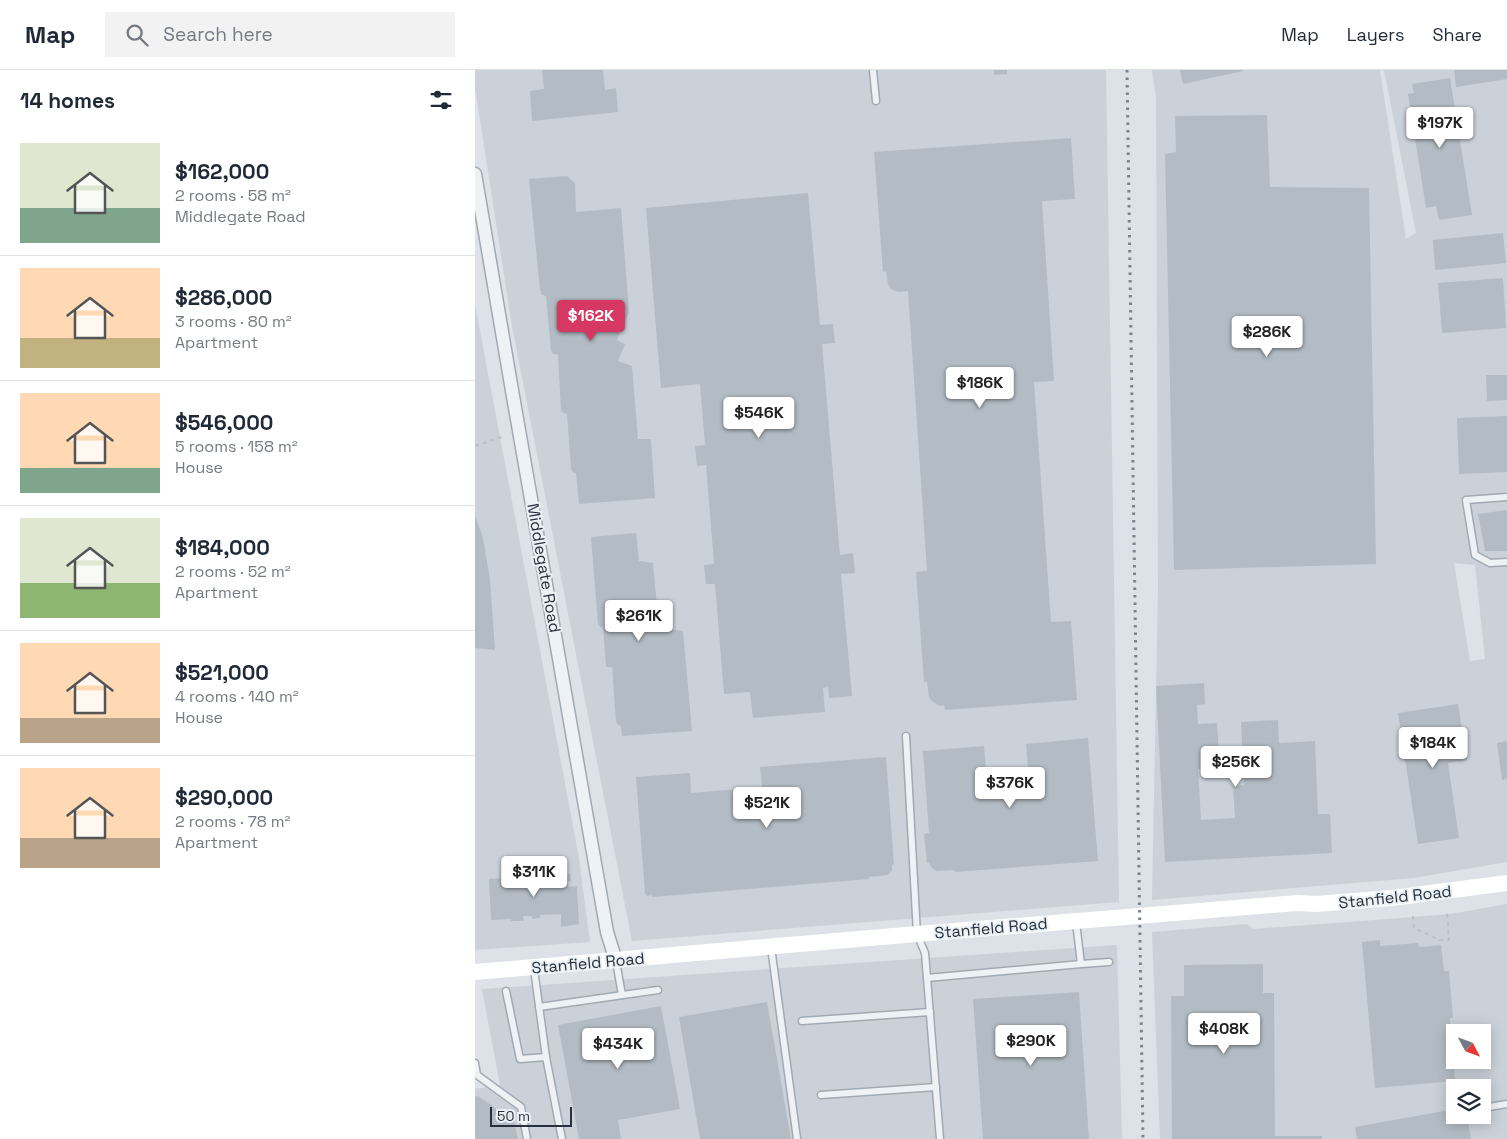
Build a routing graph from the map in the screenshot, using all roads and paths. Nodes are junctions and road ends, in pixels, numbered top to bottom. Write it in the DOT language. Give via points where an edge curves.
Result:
graph roads {
  1 [pos="873,70"];
  2 [pos="875,101"];
  3 [pos="475,174"];
  4 [pos="502,437"];
  5 [pos="475,446"];
  6 [pos="1507,496"];
  7 [pos="1507,562"];
  8 [pos="906,736"];
  9 [pos="1507,883"];
  10 [pos="1447,913"];
  11 [pos="1413,916"];
  12 [pos="1075,921"];
  13 [pos="917,934"];
  14 [pos="771,947"];
  15 [pos="616,961"];
  16 [pos="1109,962"];
  17 [pos="1081,964"];
  18 [pos="534,968"];
  19 [pos="475,972"];
  20 [pos="927,978"];
  21 [pos="657,990"];
  22 [pos="507,991"];
  23 [pos="622,995"];
  24 [pos="539,1007"];
  25 [pos="930,1012"];
  26 [pos="802,1021"];
  27 [pos="546,1057"];
  28 [pos="475,1063"];
  29 [pos="476,1076"];
  30 [pos="936,1087"];
  31 [pos="821,1095"];
  32 [pos="1507,1104"];
  33 [pos="1491,1107"];
  34 [pos="527,1139"];
  35 [pos="562,1139"];
  36 [pos="797,1139"];
  37 [pos="940,1139"];
  1 -- 2 [label="lane"];
  3 -- 15 [label="street, Middlegate Road" via="607,932"];
  4 -- 5 [label="path"];
  6 -- 7 [label="lane" via="1466,500 1475,555 1490,563"];
  8 -- 13 [label="lane"];
  9 -- 12 [label="street, Stanfield Road" via="1383,899"];
  10 -- 11 [label="path" via="1449,940 1441,940 1413,928"];
  12 -- 13 [label="street, Stanfield Road"];
  12 -- 17 [label="lane"];
  13 -- 14 [label="street, Stanfield Road"];
  13 -- 20 [label="lane" via="925,953"];
  14 -- 15 [label="street, Stanfield Road"];
  14 -- 36 [label="lane"];
  15 -- 18 [label="street, Stanfield Road"];
  15 -- 23 [label="lane"];
  16 -- 17 [label="lane"];
  17 -- 20 [label="lane"];
  18 -- 19 [label="street, Stanfield Road"];
  18 -- 24 [label="lane"];
  20 -- 25 [label="lane"];
  21 -- 23 [label="lane"];
  22 -- 27 [label="lane" via="520,1059"];
  23 -- 24 [label="lane"];
  24 -- 27 [label="lane"];
  25 -- 26 [label="lane"];
  25 -- 30 [label="lane"];
  27 -- 35 [label="lane"];
  28 -- 29 [label="lane"];
  29 -- 34 [label="lane" via="521,1107"];
  30 -- 31 [label="lane"];
  30 -- 37 [label="lane"];
  32 -- 33 [label="lane"];
}
